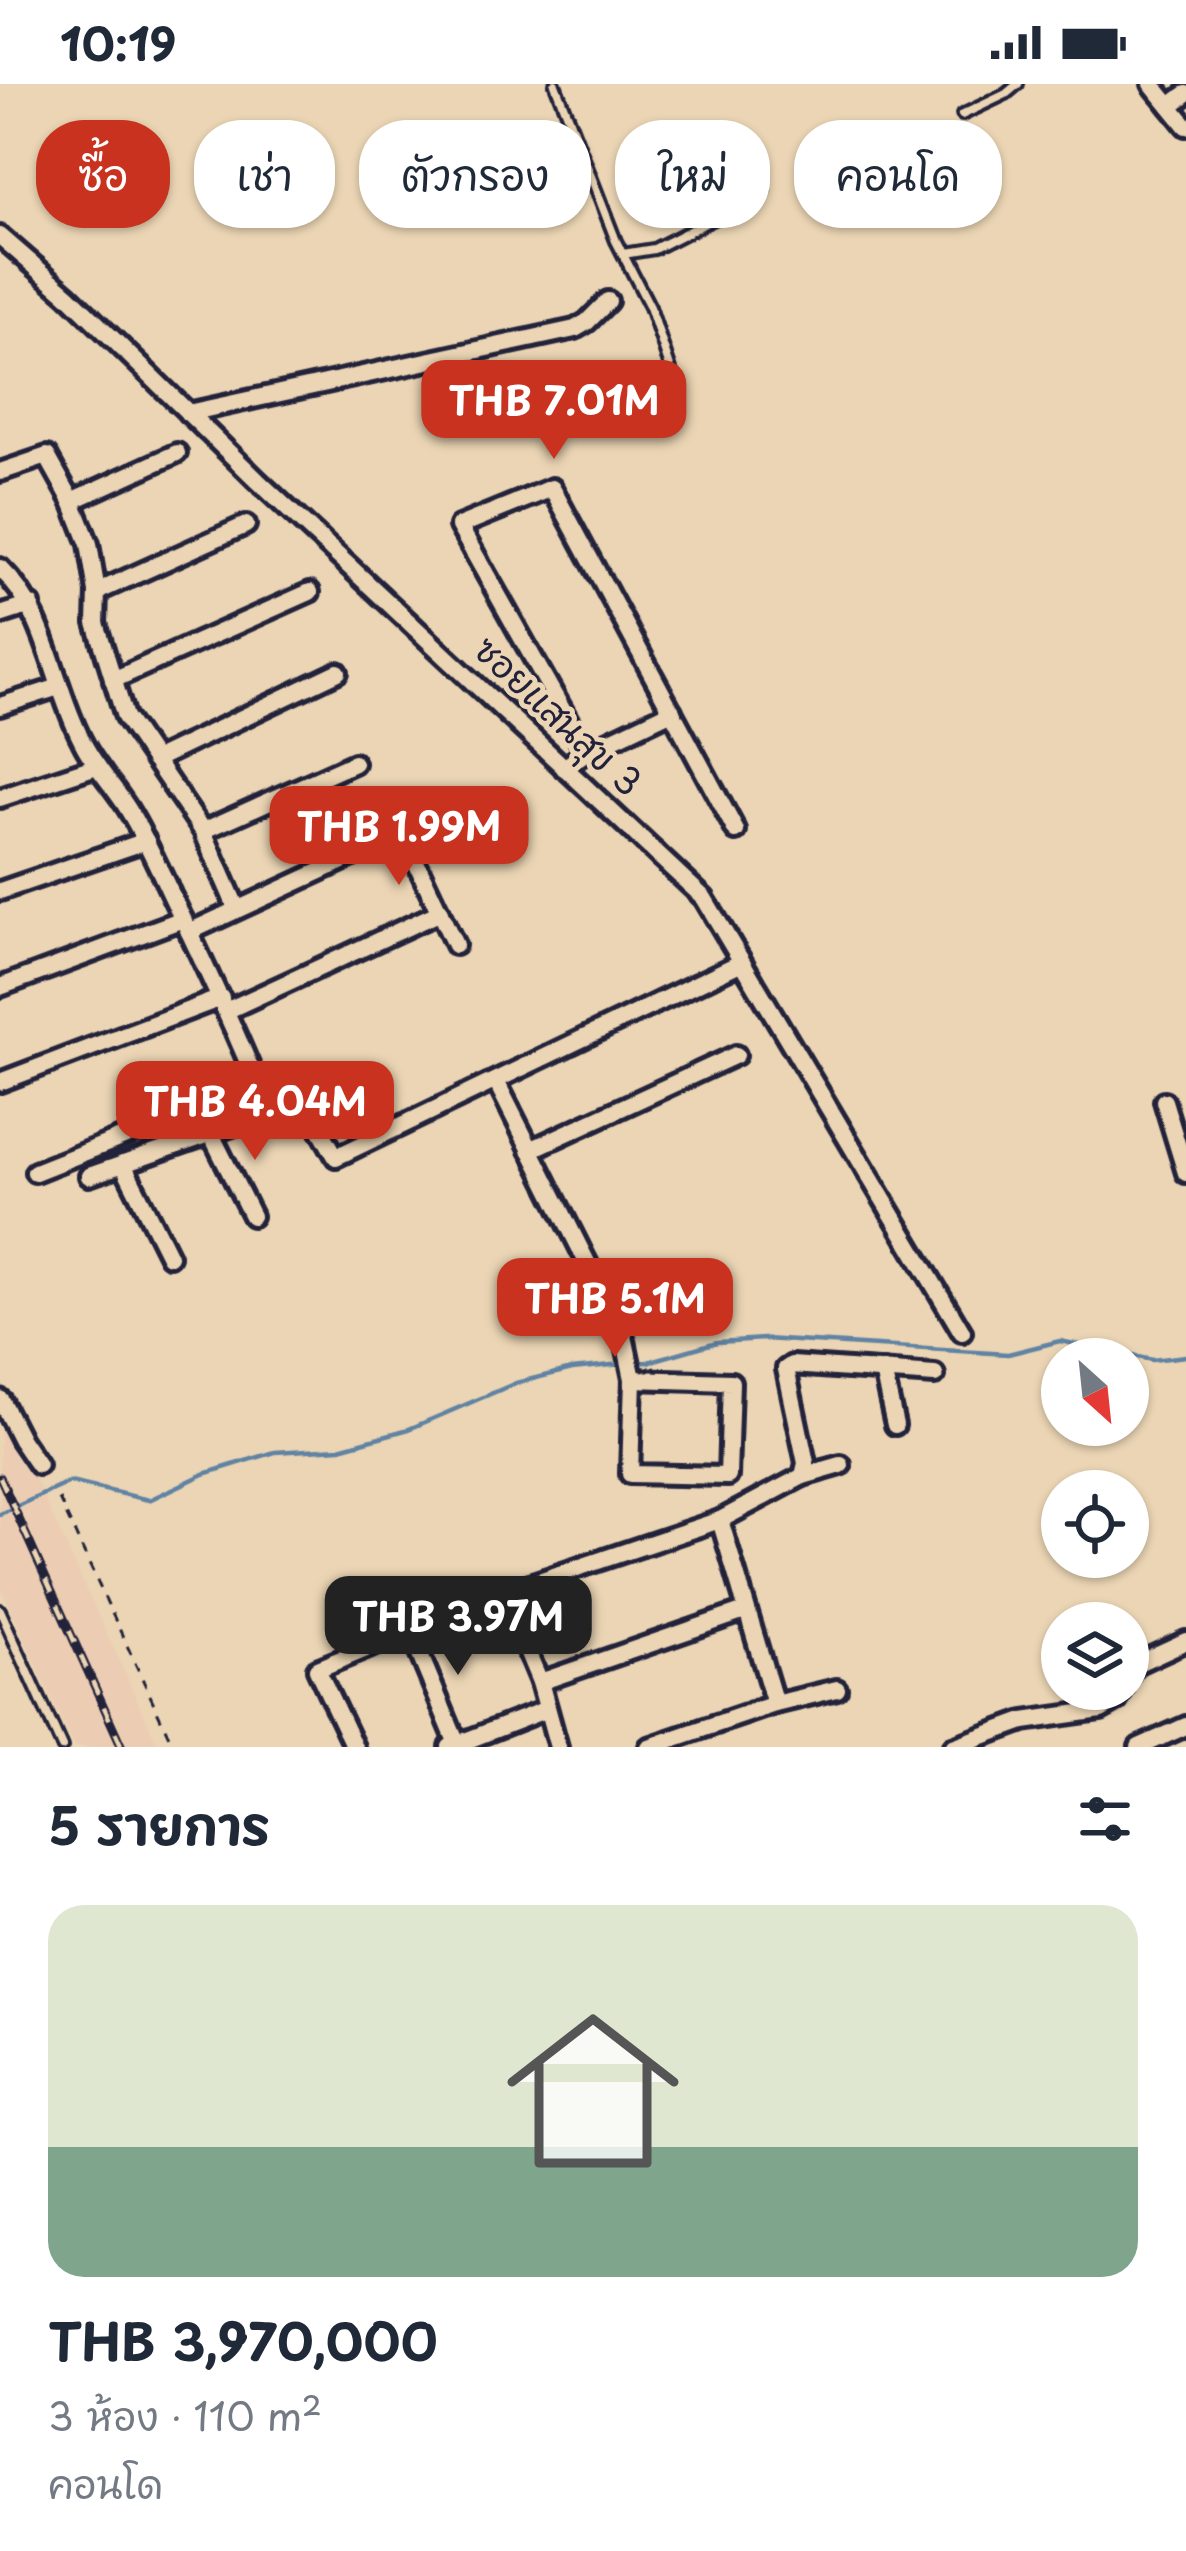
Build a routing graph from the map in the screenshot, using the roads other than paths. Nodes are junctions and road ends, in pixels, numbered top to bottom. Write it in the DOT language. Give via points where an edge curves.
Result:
graph roads {
  1 [pos="555,84"];
  2 [pos="1018,84"];
  3 [pos="1152,84"];
  4 [pos="1186,94"];
  5 [pos="1170,106"];
  6 [pos="962,115"];
  7 [pos="1186,126"];
  8 [pos="695,228"];
  9 [pos="0,236"];
  10 [pos="623,254"];
  11 [pos="608,301"];
  12 [pos="677,388"];
  13 [pos="188,413"];
  14 [pos="177,453"];
  15 [pos="0,472"];
  16 [pos="72,501"];
  17 [pos="246,525"];
  18 [pos="0,568"];
  19 [pos="98,592"];
  20 [pos="310,592"];
  21 [pos="31,605"];
  22 [pos="0,615"];
  23 [pos="338,672"];
  24 [pos="113,680"];
  25 [pos="58,687"];
  26 [pos="0,706"];
  27 [pos="672,711"];
  28 [pos="586,752"];
  29 [pos="154,760"];
  30 [pos="354,763"];
  31 [pos="97,766"];
  32 [pos="564,768"];
  33 [pos="0,798"];
  34 [pos="391,808"];
  35 [pos="203,831"];
  36 [pos="736,831"];
  37 [pos="403,833"];
  38 [pos="146,842"];
  39 [pos="0,891"];
  40 [pos="237,909"];
  41 [pos="440,912"];
  42 [pos="186,926"];
  43 [pos="455,945"];
  44 [pos="742,962"];
  45 [pos="0,988"];
  46 [pos="224,1004"];
  47 [pos="736,1055"];
  48 [pos="496,1081"];
  49 [pos="0,1082"];
  50 [pos="1164,1102"];
  51 [pos="211,1134"];
  52 [pos="530,1150"];
  53 [pos="123,1164"];
  54 [pos="35,1172"];
  55 [pos="1186,1173"];
  56 [pos="89,1176"];
  57 [pos="252,1216"];
  58 [pos="169,1256"];
  59 [pos="962,1332"];
  60 [pos="883,1371"];
  61 [pos="935,1375"];
  62 [pos="632,1377"];
  63 [pos="0,1399"];
  64 [pos="895,1425"];
  65 [pos="38,1465"];
  66 [pos="841,1466"];
  67 [pos="803,1476"];
  68 [pos="720,1520"];
  69 [pos="503,1593"];
  70 [pos="0,1610"];
  71 [pos="746,1611"];
  72 [pos="410,1631"];
  73 [pos="1186,1641"];
  74 [pos="1149,1658"];
  75 [pos="540,1682"];
  76 [pos="837,1689"];
  77 [pos="775,1704"];
  78 [pos="547,1709"];
  79 [pos="1101,1710"];
  80 [pos="1186,1726"];
  81 [pos="454,1746"];
  82 [pos="62,1747"];
  83 [pos="354,1747"];
  84 [pos="558,1747"];
  85 [pos="649,1747"];
  86 [pos="953,1747"];
  87 [pos="1139,1747"];
  1 -- 10 [label="lane"];
  2 -- 6 [label="lane"];
  3 -- 5 [label="street"];
  4 -- 5 [label="street"];
  5 -- 7 [label="street"];
  8 -- 10 [label="lane" via="641,254"];
  9 -- 13 [label="street, ซอยแสนสุข 3"];
  10 -- 12 [label="lane"];
  11 -- 13 [label="street" via="575,329"];
  13 -- 32 [label="street, ซอยแสนสุข 3"];
  14 -- 16 [label="street"];
  15 -- 16 [label="street" via="47,457"];
  16 -- 19 [label="street"];
  17 -- 19 [label="street"];
  18 -- 21 [label="street"];
  19 -- 24 [label="street" via="96,623"];
  20 -- 24 [label="street"];
  21 -- 22 [label="street"];
  21 -- 25 [label="street"];
  23 -- 29 [label="street"];
  24 -- 29 [label="street" via="125,717"];
  25 -- 26 [label="street"];
  25 -- 31 [label="street"];
  27 -- 28 [label="street"];
  27 -- 28 [label="street" via="552,488 459,526"];
  27 -- 36 [label="street"];
  28 -- 32 [label="street"];
  29 -- 35 [label="street"];
  30 -- 35 [label="street"];
  31 -- 33 [label="street"];
  31 -- 38 [label="street"];
  32 -- 44 [label="street, ซอยแสนสุข 3" via="704,898"];
  34 -- 37 [label="street"];
  35 -- 40 [label="street"];
  37 -- 40 [label="street"];
  37 -- 41 [label="street"];
  38 -- 39 [label="street"];
  38 -- 42 [label="street"];
  40 -- 42 [label="street"];
  41 -- 43 [label="street"];
  41 -- 46 [label="street"];
  42 -- 45 [label="street"];
  42 -- 46 [label="street"];
  44 -- 48 [label="street"];
  44 -- 59 [label="street, ซอยแสนสุข 3"];
  46 -- 49 [label="street"];
  46 -- 54 [label="street" via="257,1084"];
  47 -- 52 [label="street"];
  48 -- 51 [label="street" via="336,1157 304,1101"];
  48 -- 52 [label="street"];
  50 -- 55 [label="street"];
  51 -- 53 [label="street"];
  51 -- 57 [label="street"];
  52 -- 62 [label="street" via="624,1336"];
  53 -- 56 [label="street"];
  53 -- 58 [label="street"];
  60 -- 61 [label="street"];
  60 -- 64 [label="street"];
  60 -- 67 [label="street" via="786,1369"];
  62 -- 62 [label="street" via="630,1474 728,1476 730,1382"];
  63 -- 65 [label="street"];
  66 -- 67 [label="street"];
  67 -- 68 [label="street"];
  68 -- 69 [label="street"];
  68 -- 71 [label="street"];
  69 -- 72 [label="street"];
  69 -- 75 [label="street"];
  70 -- 82 [label="lane"];
  71 -- 75 [label="street"];
  71 -- 77 [label="street"];
  72 -- 81 [label="street"];
  72 -- 83 [label="street" via="317,1669"];
  73 -- 74 [label="street"];
  75 -- 78 [label="street"];
  76 -- 77 [label="street"];
  77 -- 85 [label="street"];
  78 -- 81 [label="street"];
  78 -- 84 [label="street"];
  79 -- 86 [label="street" via="1024,1721"];
  80 -- 87 [label="street"];
}
